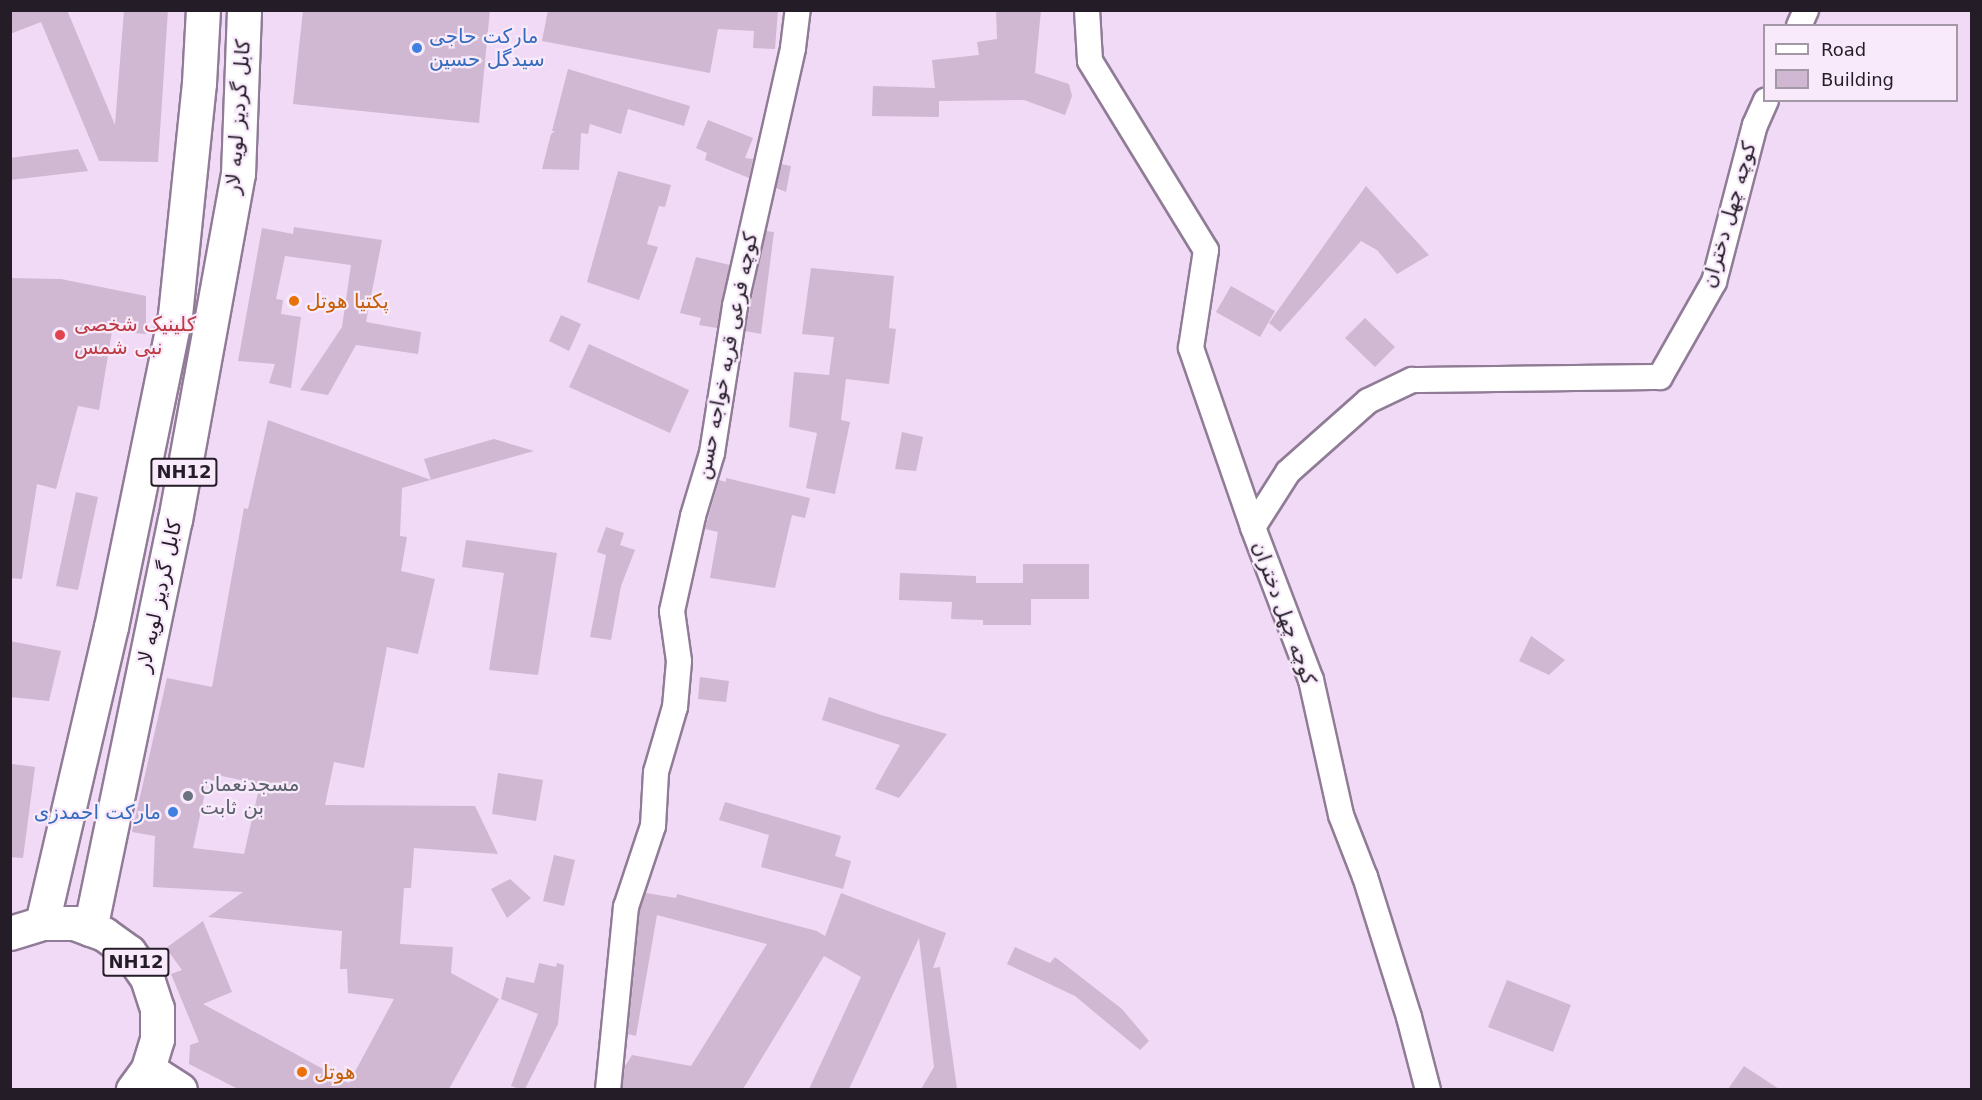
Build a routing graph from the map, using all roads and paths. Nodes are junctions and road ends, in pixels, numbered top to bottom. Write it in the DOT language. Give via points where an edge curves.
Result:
graph roads {
  1 [pos="203,10"];
  2 [pos="244,10"];
  3 [pos="798,10"];
  4 [pos="1087,10"];
  5 [pos="1806,10"];
  6 [pos="1800,24"];
  7 [pos="1765,102"];
  8 [pos="1253,527"];
  9 [pos="42,923"];
  10 [pos="90,929"];
  11 [pos="10,933"];
  12 [pos="141,1079"];
  13 [pos="180,1089"];
  14 [pos="608,1089"];
  15 [pos="1428,1089"];
  1 -- 9 [label="highway, کابل گردیز لویه لار / NH12" via="175,315 111,627"];
  2 -- 10 [label="highway, کابل گردیز لویه لار / NH12" via="238,174 175,520"];
  3 -- 14 [label="street, کوچه فرعی قریه خواجه حسن" via="793,48 735,306 712,453 672,611 679,662 675,707 656,772 653,826 626,908"];
  4 -- 8 [label="street" via="1090,61 1206,250 1191,348"];
  5 -- 6 [label="street"];
  7 -- 8 [label="street, کوچه چهل دختران" via="1755,125 1714,282 1660,377 1412,380 1368,401 1288,472"];
  8 -- 15 [label="street, کوچه چهل دختران" via="1311,680 1341,815 1365,877"];
  9 -- 10 [label="highway, NH12"];
  9 -- 11 [label="highway, NH12"];
  10 -- 12 [label="highway, NH12" via="129,952 147,978 157,1008 157,1039"];
  12 -- 13 [label="highway"];
}
